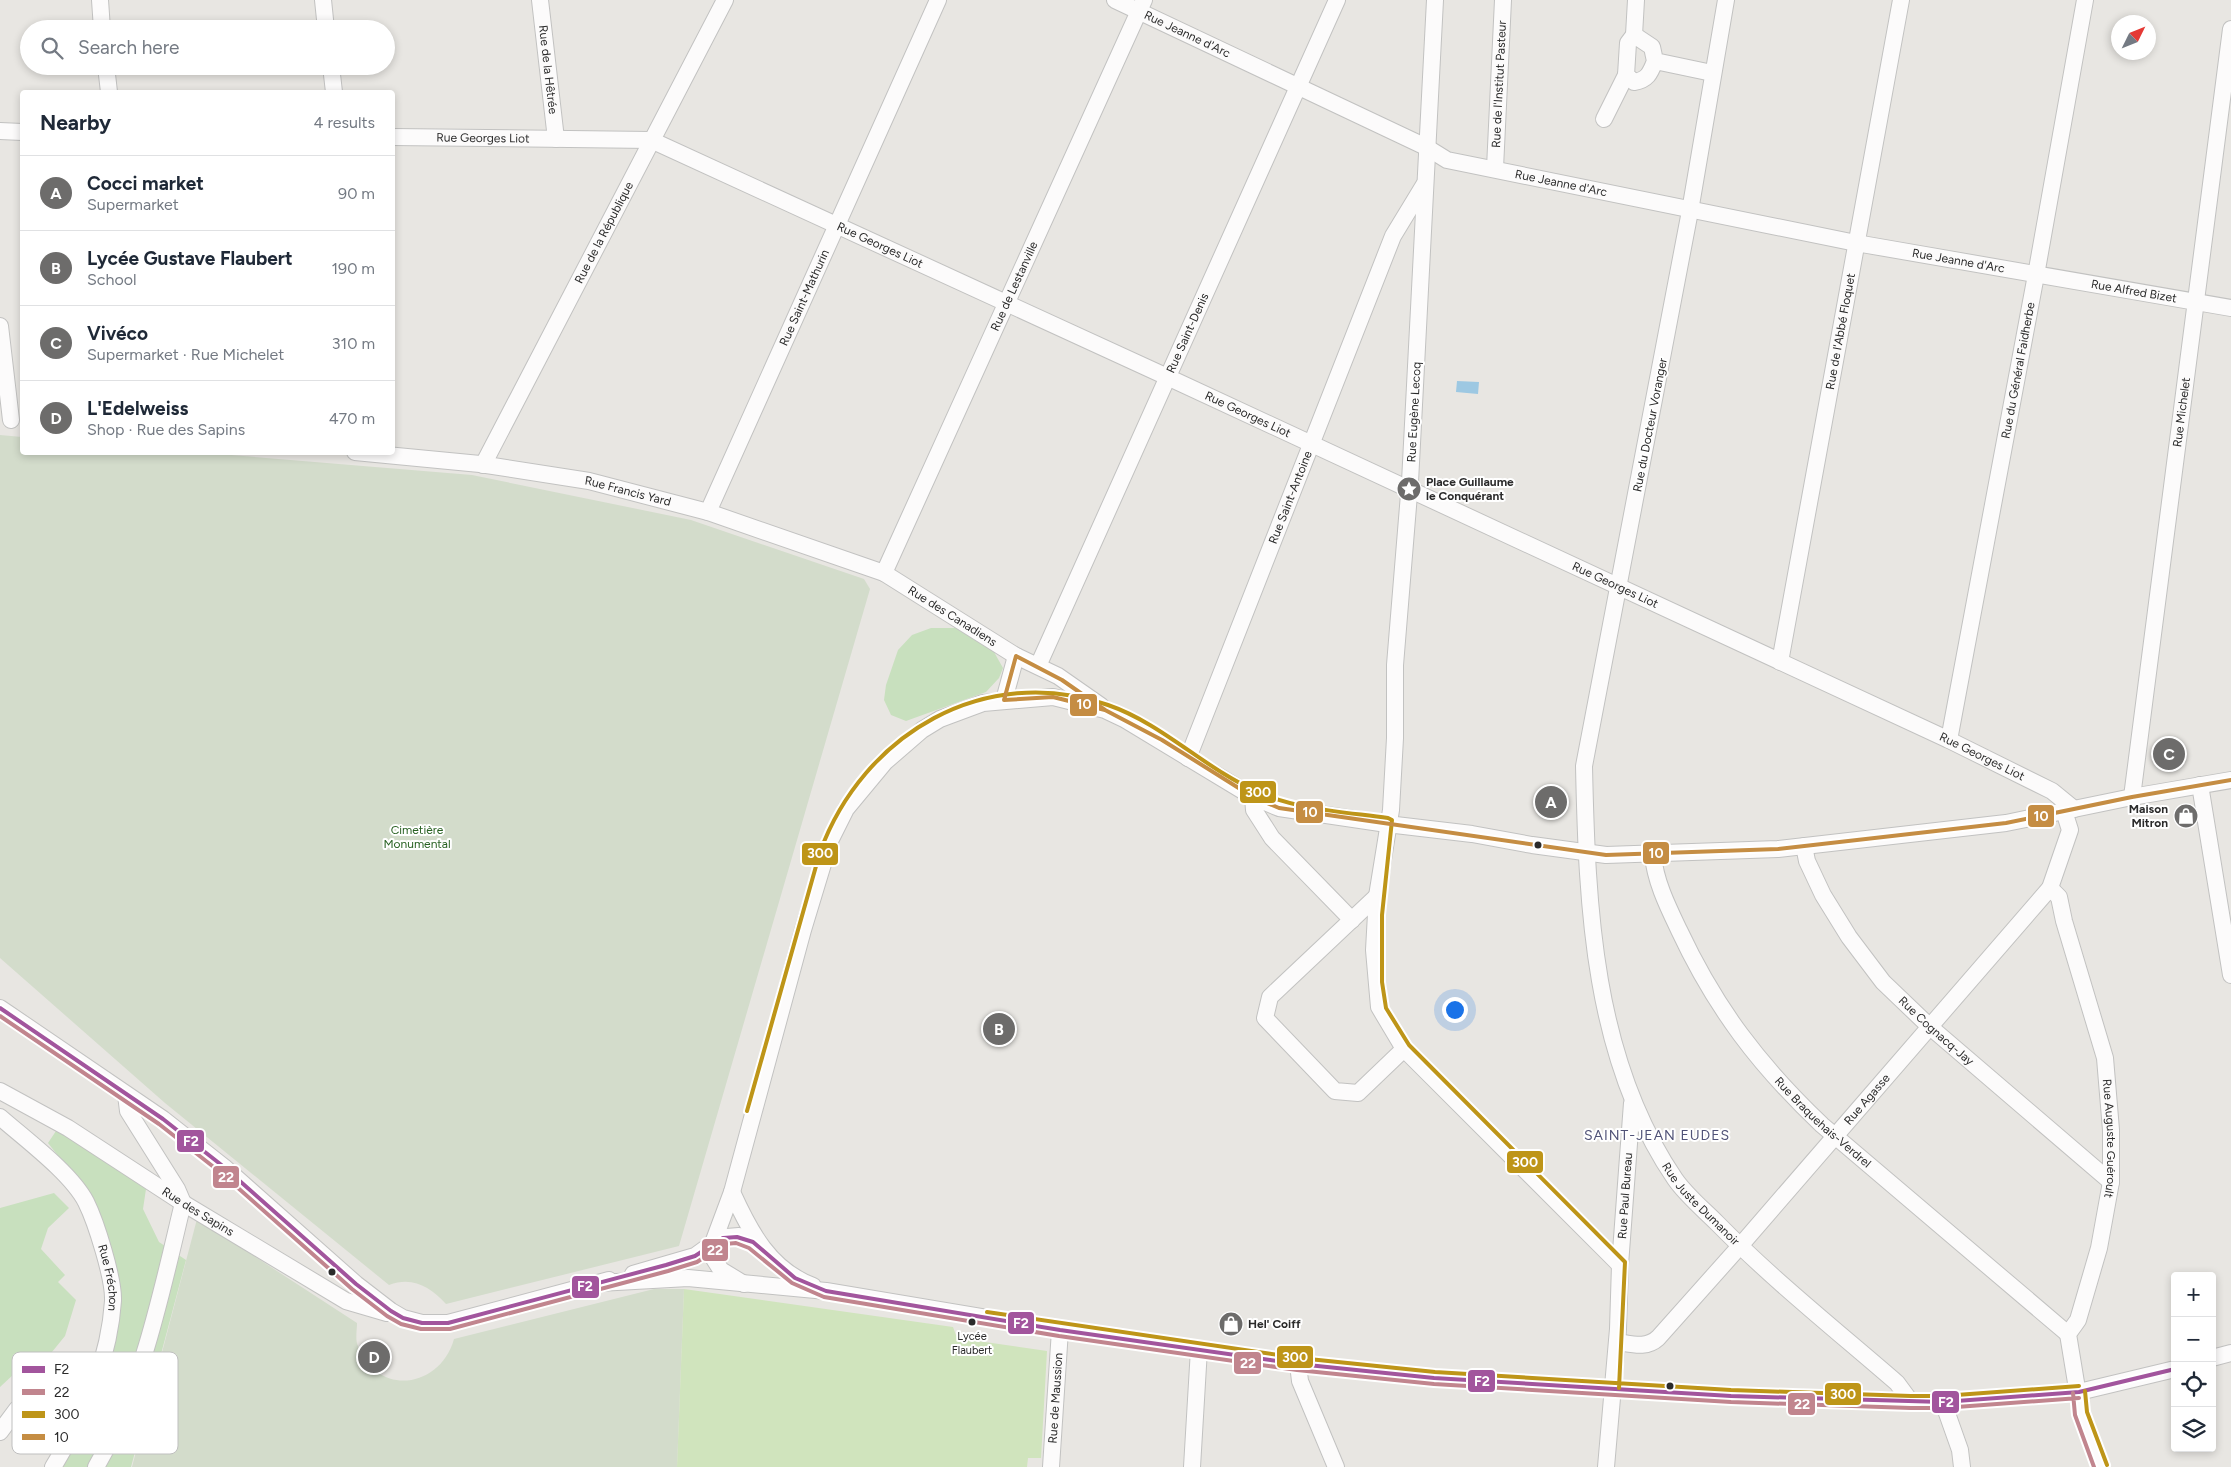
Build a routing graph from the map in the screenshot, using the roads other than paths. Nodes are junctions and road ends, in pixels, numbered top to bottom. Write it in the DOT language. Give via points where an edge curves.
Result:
graph roads {
  1 [pos="100,0"];
  2 [pos="323,0"];
  3 [pos="540,0"];
  4 [pos="725,0"];
  5 [pos="938,0"];
  6 [pos="1115,0"];
  7 [pos="1337,0"];
  8 [pos="1435,0"];
  9 [pos="1503,0"];
  10 [pos="1636,0"];
  11 [pos="1726,0"];
  12 [pos="1901,0"];
  13 [pos="2085,0"];
  14 [pos="1142,6"];
  15 [pos="101,20"];
  16 [pos="325,20"];
  17 [pos="2231,30"];
  18 [pos="1634,35"];
  19 [pos="1655,61"];
  20 [pos="1712,73"];
  21 [pos="107,75"];
  22 [pos="332,75"];
  23 [pos="1626,75"];
  24 [pos="1299,87"];
  25 [pos="109,90"];
  26 [pos="334,90"];
  27 [pos="1604,119"];
  28 [pos="0,131"];
  29 [pos="20,132"];
  30 [pos="395,136"];
  31 [pos="556,139"];
  32 [pos="651,140"];
  33 [pos="1426,146"];
  34 [pos="1495,168"];
  35 [pos="1424,184"];
  36 [pos="1690,211"];
  37 [pos="836,224"];
  38 [pos="1393,236"];
  39 [pos="1422,238"];
  40 [pos="1856,243"];
  41 [pos="2036,275"];
  42 [pos="2194,302"];
  43 [pos="1006,303"];
  44 [pos="2231,308"];
  45 [pos="0,326"];
  46 [pos="1168,378"];
  47 [pos="11,420"];
  48 [pos="1311,445"];
  49 [pos="385,455"];
  50 [pos="483,465"];
  51 [pos="1410,490"];
  52 [pos="708,512"];
  53 [pos="888,575"];
  54 [pos="1619,587"];
  55 [pos="1016,656"];
  56 [pos="1780,662"];
  57 [pos="1042,668"];
  58 [pos="1049,697"];
  59 [pos="1004,700"];
  60 [pos="1105,710"];
  61 [pos="1948,740"];
  62 [pos="1188,758"];
  63 [pos="2231,780"];
  64 [pos="2200,785"];
  65 [pos="1253,797"];
  66 [pos="2132,797"];
  67 [pos="2069,810"];
  68 [pos="1387,824"];
  69 [pos="1804,846"];
  70 [pos="1586,851"];
  71 [pos="1653,855"];
  72 [pos="2050,888"];
  73 [pos="1378,896"];
  74 [pos="1352,920"];
  75 [pos="2231,975"];
  76 [pos="0,1008"];
  77 [pos="1929,1026"];
  78 [pos="1404,1049"];
  79 [pos="0,1091"];
  80 [pos="126,1095"];
  81 [pos="1632,1103"];
  82 [pos="0,1117"];
  83 [pos="1835,1137"];
  84 [pos="2110,1182"];
  85 [pos="732,1192"];
  86 [pos="183,1204"];
  87 [pos="712,1243"];
  88 [pos="1740,1246"];
  89 [pos="762,1248"];
  90 [pos="1620,1265"];
  91 [pos="599,1283"];
  92 [pos="744,1284"];
  93 [pos="826,1291"];
  94 [pos="403,1318"];
  95 [pos="1060,1330"];
  96 [pos="2068,1334"];
  97 [pos="1617,1342"];
  98 [pos="1199,1349"];
  99 [pos="105,1352"];
  100 [pos="144,1352"];
  101 [pos="2231,1353"];
  102 [pos="2216,1357"];
  103 [pos="1298,1364"];
  104 [pos="2171,1370"];
  105 [pos="1613,1388"];
  106 [pos="2079,1392"];
  107 [pos="1911,1402"];
  108 [pos="1943,1402"];
  109 [pos="12,1415"];
  110 [pos="0,1432"];
  111 [pos="60,1454"];
  112 [pos="104,1454"];
  113 [pos="53,1467"];
  114 [pos="96,1467"];
  115 [pos="1051,1467"];
  116 [pos="1192,1467"];
  117 [pos="1336,1467"];
  118 [pos="1606,1467"];
  119 [pos="1962,1467"];
  120 [pos="2101,1467"];
  1 -- 15 [label="street"];
  2 -- 16 [label="street"];
  3 -- 31 [label="street, Rue de la Hêtrée"];
  4 -- 32 [label="street, Rue de la République"];
  5 -- 37 [label="street, Rue Saint-Mathurin"];
  6 -- 14 [label="street, Rue Jeanne d'Arc"];
  7 -- 24 [label="street, Rue Saint-Denis"];
  8 -- 33 [label="street, Rue Eugène Lecoq"];
  9 -- 34 [label="street, Rue de l'Institut Pasteur"];
  10 -- 18 [label="street"];
  11 -- 20 [label="street, Rue du Docteur Voranger"];
  12 -- 40 [label="street, Rue de l'Abbé Floquet"];
  13 -- 41 [label="street, Rue du Général Faidherbe"];
  14 -- 24 [label="street, Rue Jeanne d'Arc"];
  14 -- 43 [label="street, Rue de Lestanville"];
  17 -- 42 [label="street, Rue Michelet"];
  18 -- 19 [label="street" via="1652,47"];
  18 -- 23 [label="street" via="1628,43"];
  19 -- 20 [label="street"];
  19 -- 23 [label="street" via="1644,81 1634,82"];
  20 -- 36 [label="street, Rue du Docteur Voranger"];
  21 -- 25 [label="street"];
  22 -- 26 [label="street"];
  23 -- 27 [label="street"];
  24 -- 33 [label="street, Rue Jeanne d'Arc"];
  24 -- 46 [label="street, Rue Saint-Denis"];
  28 -- 29 [label="street"];
  30 -- 31 [label="street, Rue Georges Liot"];
  31 -- 32 [label="street, Rue Georges Liot"];
  32 -- 37 [label="street, Rue Georges Liot"];
  32 -- 50 [label="street, Rue de la République"];
  33 -- 34 [label="street, Rue Jeanne d'Arc" via="1447,160"];
  33 -- 35 [label="street, Rue Eugène Lecoq"];
  34 -- 36 [label="street, Rue Jeanne d'Arc"];
  35 -- 38 [label="street, Rue Saint-Antoine"];
  35 -- 39 [label="street, Rue Eugène Lecoq"];
  36 -- 40 [label="street, Rue Jeanne d'Arc"];
  36 -- 54 [label="street, Rue du Docteur Voranger"];
  37 -- 43 [label="street, Rue Georges Liot"];
  37 -- 52 [label="street, Rue Saint-Mathurin"];
  38 -- 39 [label="street"];
  38 -- 48 [label="street, Rue Saint-Antoine"];
  39 -- 51 [label="street, Rue Eugène Lecoq"];
  40 -- 41 [label="street, Rue Jeanne d'Arc"];
  40 -- 56 [label="street, Rue de l'Abbé Floquet"];
  41 -- 42 [label="street, Rue Alfred Bizet"];
  41 -- 61 [label="street, Rue du Général Faidherbe"];
  42 -- 44 [label="street, Rue Alfred Bizet"];
  42 -- 66 [label="street, Rue Michelet"];
  43 -- 46 [label="street, Rue Georges Liot"];
  43 -- 53 [label="street, Rue de Lestanville"];
  45 -- 47 [label="street"];
  46 -- 48 [label="street, Rue Georges Liot"];
  46 -- 57 [label="street, Rue Saint-Denis"];
  48 -- 51 [label="street, Rue Georges Liot"];
  48 -- 62 [label="street, Rue Saint-Antoine"];
  49 -- 50 [label="street, Rue Francis Yard"];
  50 -- 52 [label="street, Rue Francis Yard" via="589,480"];
  51 -- 54 [label="street, Rue Georges Liot"];
  51 -- 68 [label="street, Rue Eugène Lecoq" via="1395,665 1392,801"];
  52 -- 53 [label="street, Rue Francis Yard"];
  53 -- 55 [label="street, Rue des Canadiens"];
  54 -- 56 [label="street, Rue Georges Liot"];
  54 -- 70 [label="street, Rue du Docteur Voranger" via="1584,766"];
  55 -- 57 [label="street, Rue des Canadiens"];
  55 -- 59 [label="street"];
  56 -- 61 [label="street, Rue Georges Liot"];
  57 -- 58 [label="street"];
  57 -- 60 [label="street, Rue des Canadiens"];
  58 -- 59 [label="street"];
  58 -- 60 [label="street"];
  59 -- 85 [label="street" via="959,711 922,730 885,762 846,809 830,841 803,930"];
  60 -- 62 [label="street"];
  61 -- 67 [label="street, Rue Georges Liot" via="2052,791"];
  62 -- 65 [label="street"];
  63 -- 64 [label="street"];
  64 -- 66 [label="street"];
  64 -- 75 [label="street"];
  65 -- 68 [label="street" via="1279,808"];
  65 -- 74 [label="street" via="1254,810 1272,838"];
  66 -- 67 [label="street"];
  67 -- 69 [label="street" via="2006,823"];
  67 -- 72 [label="street, Rue Agasse" via="2070,830"];
  68 -- 70 [label="street"];
  68 -- 73 [label="street, Rue Eugène Lecoq"];
  69 -- 71 [label="street"];
  69 -- 77 [label="street, Rue Cognacq-Jay" via="1807,861 1823,895 1848,937 1883,982"];
  70 -- 71 [label="street" via="1606,855"];
  70 -- 81 [label="street, Rue Juste Dumanoir" via="1593,942 1605,1008"];
  71 -- 83 [label="street, Rue Braquehais-Verdrel" via="1656,874 1674,921 1696,968 1720,1008 1751,1051"];
  72 -- 77 [label="street, Rue Agasse"];
  72 -- 84 [label="street, Rue Auguste Guéroult" via="2059,897 2105,1058 2111,1130"];
  73 -- 74 [label="street"];
  73 -- 78 [label="street, Rue Eugène Lecoq" via="1374,950 1379,1007"];
  74 -- 78 [label="street" via="1270,998 1265,1018 1335,1090 1358,1093"];
  76 -- 80 [label="street"];
  77 -- 83 [label="street, Rue Agasse"];
  77 -- 84 [label="street, Rue Cognacq-Jay"];
  78 -- 90 [label="street, Rue Eugène Lecoq"];
  79 -- 86 [label="street, Rue des Sapins" via="68,1128"];
  80 -- 86 [label="street" via="128,1111"];
  80 -- 94 [label="street" via="224,1166 356,1284"];
  81 -- 88 [label="street, Rue Juste Dumanoir" via="1676,1180"];
  81 -- 90 [label="street, Rue Paul Bureau"];
  82 -- 99 [label="street, Rue Fréchon" via="57,1166 86,1201 103,1245 113,1299"];
  83 -- 88 [label="street, Rue Agasse"];
  83 -- 96 [label="street, Rue Braquehais-Verdrel"];
  84 -- 96 [label="street, Rue Auguste Guéroult" via="2099,1248 2078,1320"];
  85 -- 87 [label="street"];
  85 -- 89 [label="street"];
  86 -- 94 [label="street, Rue des Sapins" via="346,1301"];
  86 -- 100 [label="street"];
  87 -- 89 [label="street" via="740,1236"];
  87 -- 91 [label="street" via="695,1256"];
  87 -- 92 [label="street" via="714,1259 721,1270"];
  88 -- 97 [label="street, Rue Agasse" via="1651,1344"];
  88 -- 107 [label="street, Rue Juste Dumanoir" via="1897,1383"];
  89 -- 93 [label="street" via="784,1271"];
  90 -- 97 [label="street, Rue Paul Bureau"];
  91 -- 92 [label="street" via="688,1278"];
  91 -- 94 [label="street, Rue des Sapins" via="448,1323"];
  92 -- 93 [label="street"];
  93 -- 95 [label="street"];
  95 -- 98 [label="street"];
  95 -- 115 [label="street, Rue de Maussion"];
  96 -- 106 [label="street"];
  97 -- 105 [label="street, Rue Paul Bureau"];
  98 -- 103 [label="street"];
  98 -- 116 [label="street"];
  101 -- 102 [label="street"];
  103 -- 105 [label="street" via="1434,1378"];
  103 -- 117 [label="street" via="1300,1381"];
  104 -- 106 [label="street"];
  105 -- 107 [label="street"];
  105 -- 118 [label="street, Rue Paul Bureau"];
  106 -- 108 [label="street"];
  106 -- 120 [label="street" via="2081,1413"];
  107 -- 108 [label="street"];
  108 -- 119 [label="street" via="1960,1450"];
  109 -- 110 [label="street"];
  111 -- 113 [label="street, Rue Fréchon"];
  112 -- 114 [label="street"];
}
